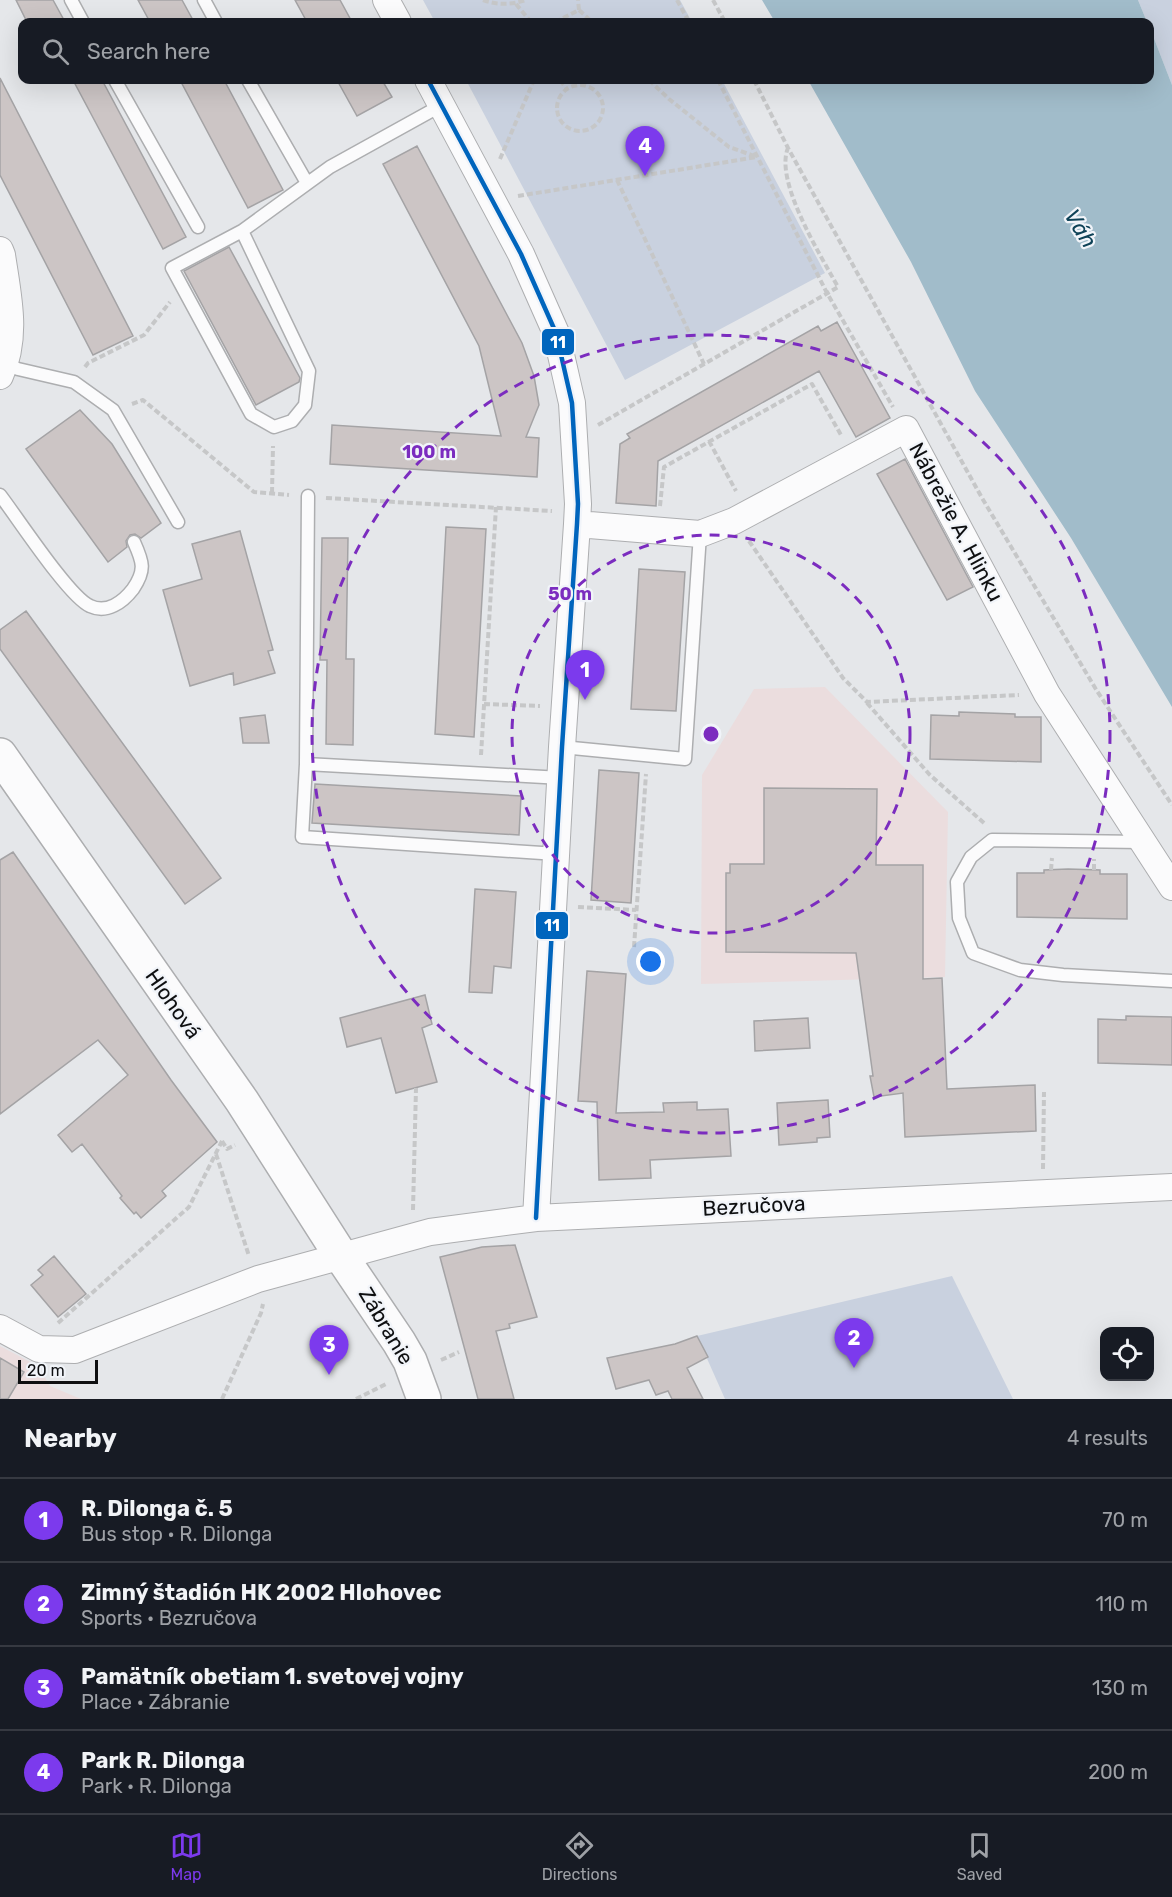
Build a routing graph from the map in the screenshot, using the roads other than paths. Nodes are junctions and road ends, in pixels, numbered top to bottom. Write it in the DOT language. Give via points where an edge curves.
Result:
graph roads {
  1 [pos="71,0"];
  2 [pos="204,0"];
  3 [pos="386,0"];
  4 [pos="81,18"];
  5 [pos="214,18"];
  6 [pos="396,18"];
  7 [pos="117,84"];
  8 [pos="250,84"];
  9 [pos="430,84"];
  10 [pos="442,105"];
  11 [pos="307,183"];
  12 [pos="198,227"];
  13 [pos="242,231"];
  14 [pos="0,250"];
  15 [pos="3,370"];
  16 [pos="0,495"];
  17 [pos="308,496"];
  18 [pos="178,522"];
  19 [pos="577,524"];
  20 [pos="699,534"];
  21 [pos="134,542"];
  22 [pos="562,747"];
  23 [pos="0,755"];
  24 [pos="306,764"];
  25 [pos="562,778"];
  26 [pos="1143,842"];
  27 [pos="557,854"];
  28 [pos="1172,887"];
  29 [pos="1172,981"];
  30 [pos="1172,1188"];
  31 [pos="536,1218"];
  32 [pos="341,1256"];
  33 [pos="0,1328"];
  34 [pos="424,1399"];
  1 -- 4 [label="lane"];
  2 -- 5 [label="lane"];
  3 -- 6 [label="street"];
  7 -- 12 [label="lane"];
  8 -- 11 [label="lane"];
  9 -- 10 [label="street"];
  10 -- 11 [label="lane"];
  10 -- 19 [label="street" via="521,254 556,333 572,403"];
  11 -- 13 [label="lane"];
  13 -- 13 [label="lane" via="309,371 305,405 292,421 274,427 251,414 172,268"];
  14 -- 15 [label="street" via="11,315 11,336"];
  15 -- 18 [label="lane" via="74,382 113,410"];
  16 -- 21 [label="lane" via="73,594 91,607 110,608 126,599 140,579 143,563"];
  17 -- 24 [label="lane"];
  19 -- 20 [label="street, Nábrežie A. Hlinku"];
  19 -- 22 [label="street"];
  20 -- 22 [label="lane" via="686,759"];
  20 -- 26 [label="street, Nábrežie A. Hlinku" via="742,517 906,429 1047,694"];
  22 -- 25 [label="street"];
  23 -- 32 [label="main road, Hlohová" via="242,1101"];
  24 -- 25 [label="lane"];
  24 -- 27 [label="lane" via="302,837"];
  25 -- 27 [label="street"];
  26 -- 28 [label="street, Nábrežie A. Hlinku"];
  26 -- 29 [label="lane" via="992,840 971,857 957,882 959,918 974,953 1020,970"];
  27 -- 31 [label="street"];
  30 -- 31 [label="street, Bezručova"];
  31 -- 32 [label="street, Bezručova" via="430,1232"];
  32 -- 33 [label="street, Bezručova" via="258,1279 75,1350 39,1349"];
  32 -- 34 [label="main road, Zábranie" via="399,1342"];
}
